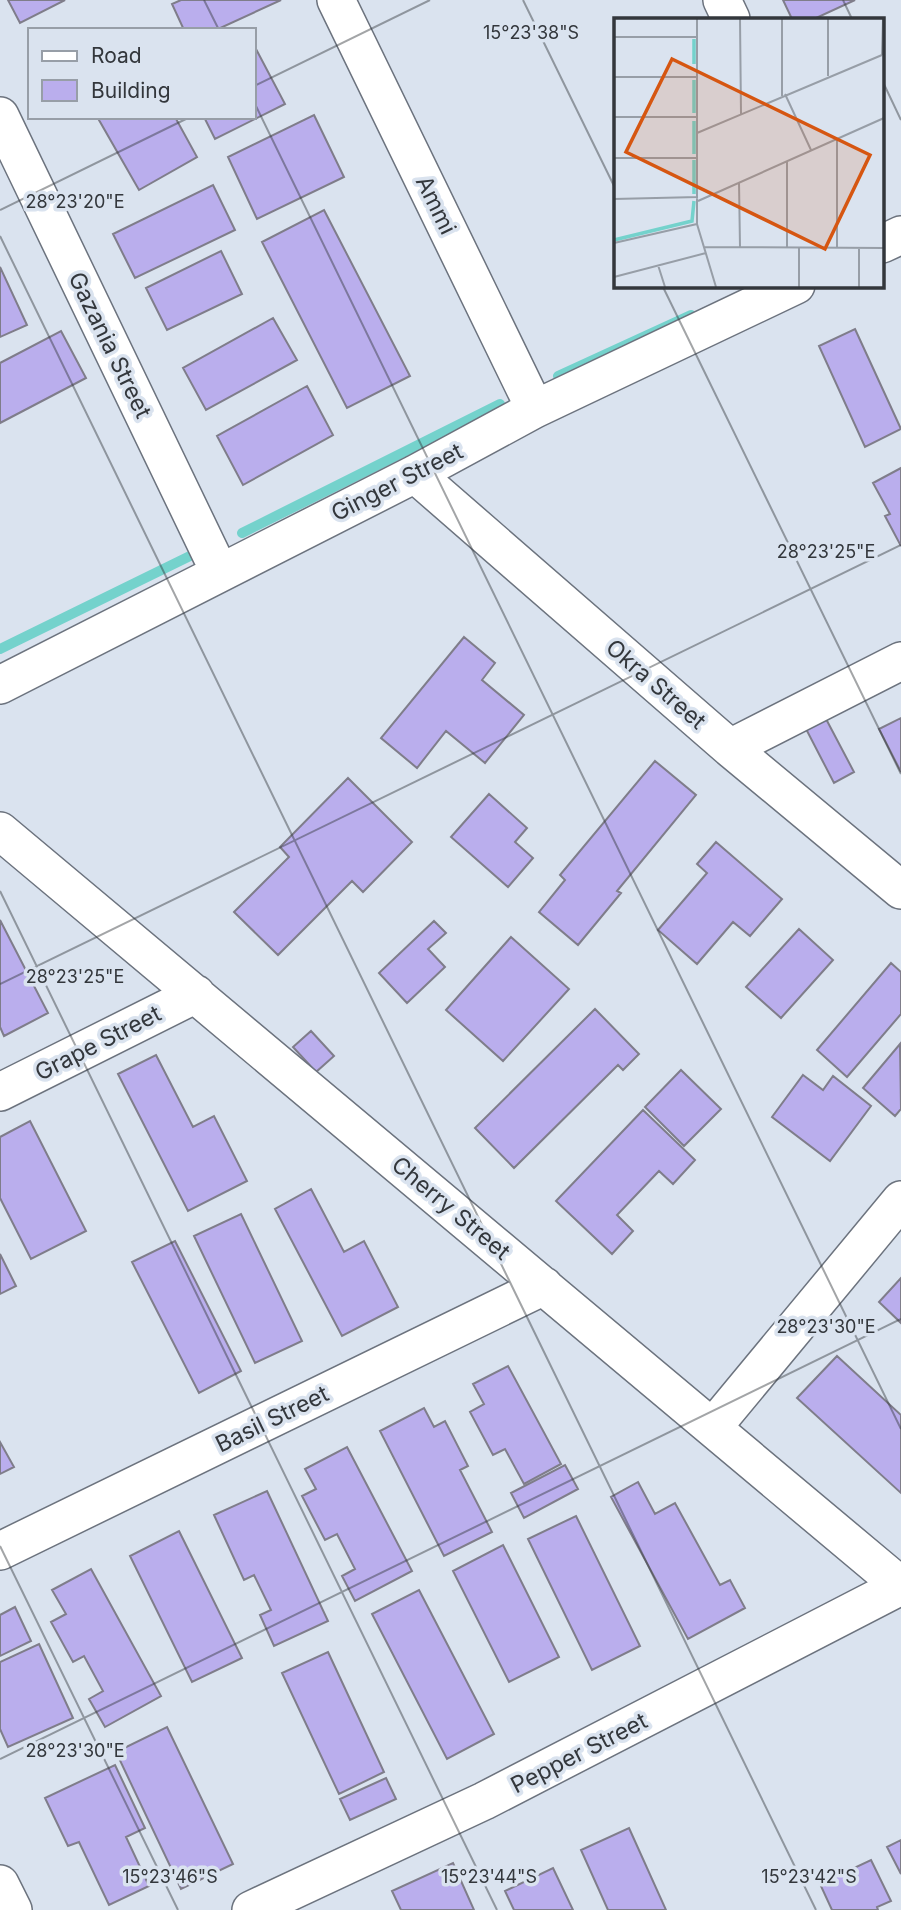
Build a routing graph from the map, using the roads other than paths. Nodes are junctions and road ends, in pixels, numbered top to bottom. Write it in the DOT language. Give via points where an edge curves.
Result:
graph roads {
  1 [pos="336,0"];
  2 [pos="722,0"];
  3 [pos="731,18"];
  4 [pos="0,116"];
  5 [pos="901,235"];
  6 [pos="884,243"];
  7 [pos="792,287"];
  8 [pos="536,409"];
  9 [pos="415,474"];
  10 [pos="220,573"];
  11 [pos="901,661"];
  12 [pos="0,685"];
  13 [pos="730,748"];
  14 [pos="0,831"];
  15 [pos="901,890"];
  16 [pos="196,994"];
  17 [pos="0,1092"];
  18 [pos="901,1200"];
  19 [pos="544,1286"];
  20 [pos="713,1427"];
  21 [pos="0,1551"];
  22 [pos="901,1586"];
  23 [pos="0,1884"];
  24 [pos="13,1910"];
  25 [pos="251,1910"];
  1 -- 8 [label="street, Ammi"];
  2 -- 3 [label="street"];
  4 -- 10 [label="street, Gazania Street"];
  5 -- 6 [label="street"];
  7 -- 8 [label="street, Ginger Street"];
  8 -- 9 [label="street, Ginger Street"];
  9 -- 10 [label="street, Ginger Street"];
  9 -- 13 [label="street, Okra Street"];
  10 -- 12 [label="street, Ginger Street"];
  11 -- 13 [label="street"];
  13 -- 15 [label="street, Okra Street"];
  14 -- 16 [label="street, Cherry Street"];
  16 -- 17 [label="street, Grape Street"];
  16 -- 19 [label="street, Cherry Street"];
  18 -- 20 [label="street"];
  19 -- 20 [label="street, Cherry Street"];
  19 -- 21 [label="street, Basil Street"];
  20 -- 22 [label="street, Cherry Street"];
  22 -- 25 [label="street, Pepper Street" via="484,1801"];
  23 -- 24 [label="street"];
}
